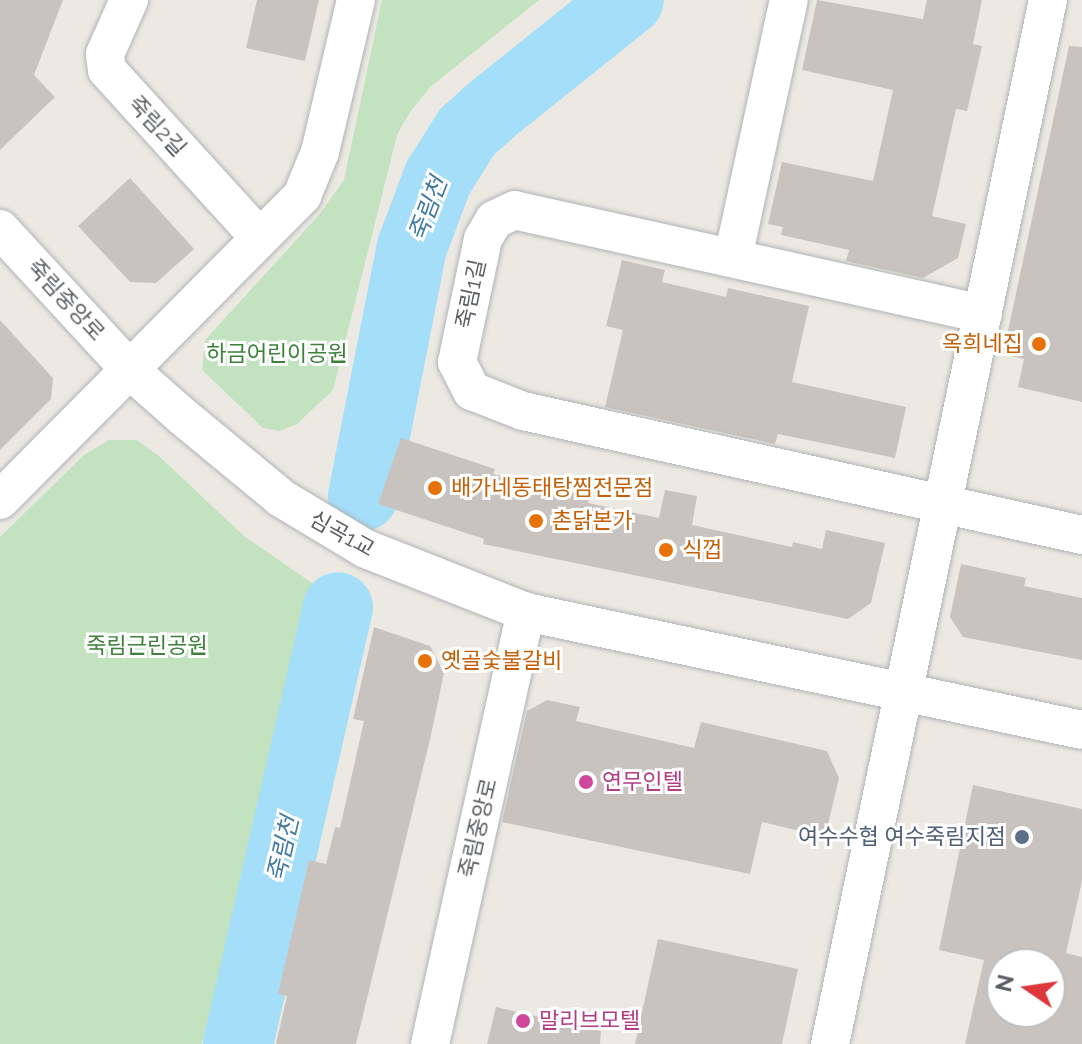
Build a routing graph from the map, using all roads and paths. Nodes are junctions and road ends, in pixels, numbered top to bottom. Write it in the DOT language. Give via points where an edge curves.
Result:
graph roads {
  1 [pos="129,0"];
  2 [pos="356,0"];
  3 [pos="789,0"];
  4 [pos="1048,0"];
  5 [pos="0,229"];
  6 [pos="259,237"];
  7 [pos="733,258"];
  8 [pos="983,314"];
  9 [pos="131,371"];
  10 [pos="3,491"];
  11 [pos="281,498"];
  12 [pos="944,504"];
  13 [pos="1082,535"];
  14 [pos="526,612"];
  15 [pos="904,692"];
  16 [pos="1082,730"];
  17 [pos="430,1044"];
  18 [pos="830,1044"];
  1 -- 6 [label="street, 죽림2길" via="105,54 107,70"];
  2 -- 6 [label="street" via="313,176 302,196"];
  3 -- 7 [label="street"];
  4 -- 8 [label="street"];
  5 -- 9 [label="street, 죽림중앙로"];
  6 -- 9 [label="street"];
  7 -- 8 [label="street"];
  7 -- 12 [label="street, 죽림1길" via="523,209 506,212 483,239 459,371 482,398 523,411"];
  8 -- 12 [label="street"];
  9 -- 10 [label="street"];
  9 -- 11 [label="street, 죽림중앙로"];
  11 -- 14 [label="street, 심곡1교" via="343,537 404,566"];
  12 -- 13 [label="street, 죽림1길"];
  12 -- 15 [label="street"];
  14 -- 15 [label="street"];
  14 -- 17 [label="street, 죽림중앙로"];
  15 -- 16 [label="street"];
  15 -- 18 [label="street"];
}
